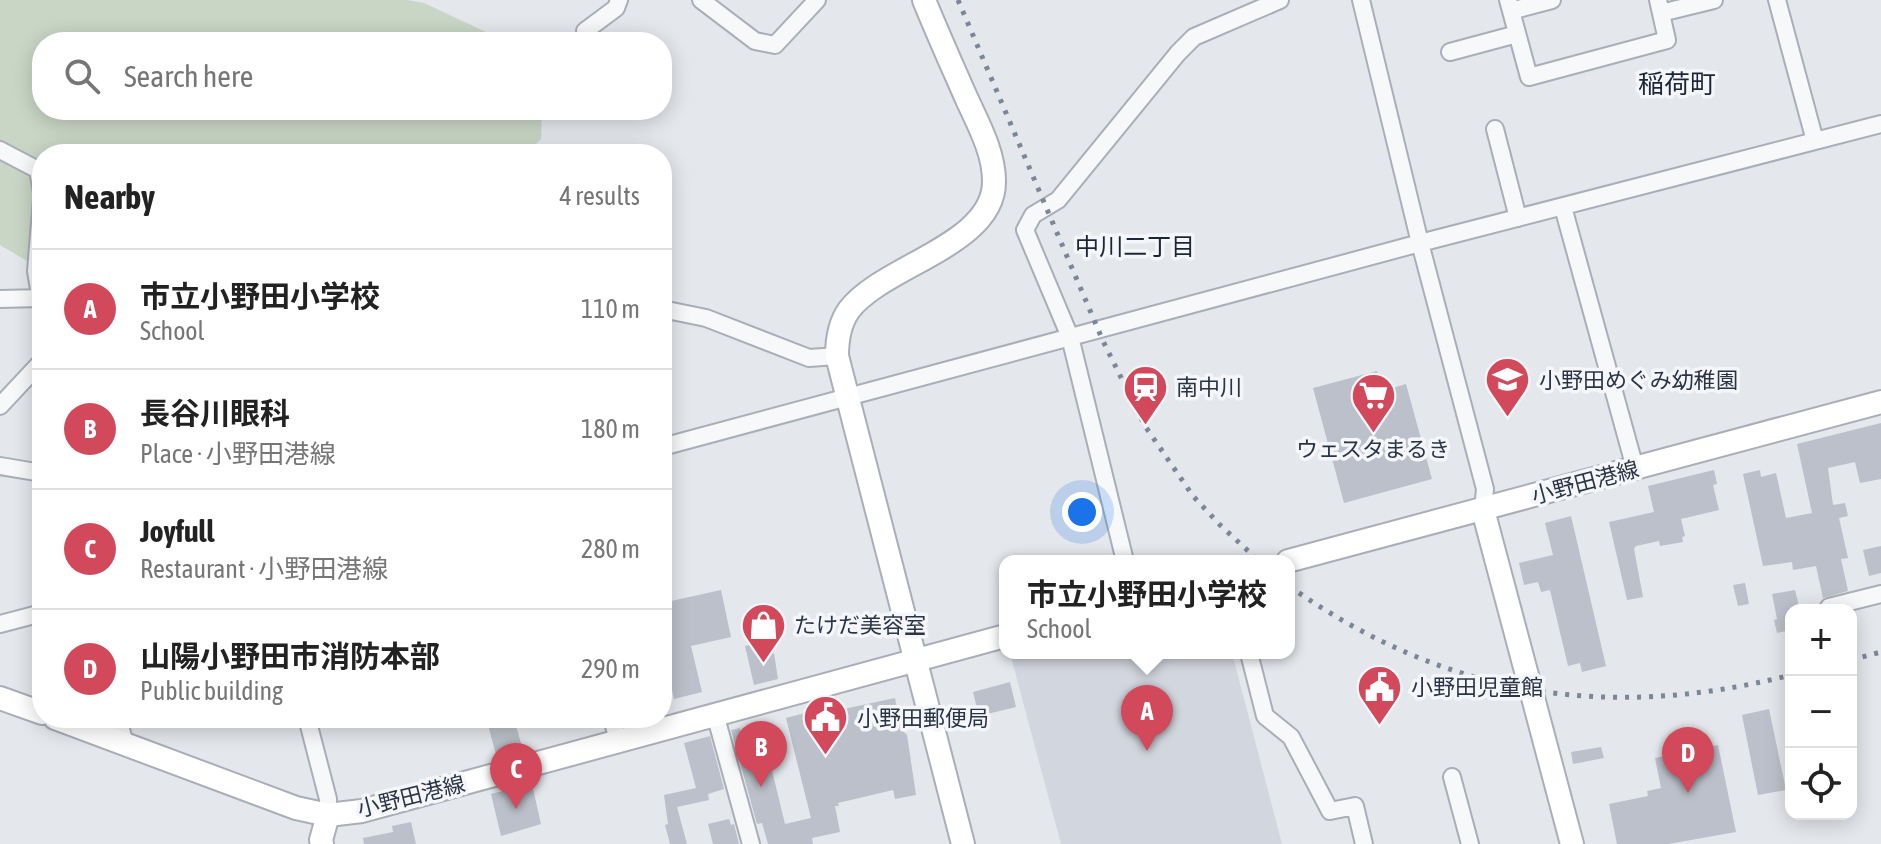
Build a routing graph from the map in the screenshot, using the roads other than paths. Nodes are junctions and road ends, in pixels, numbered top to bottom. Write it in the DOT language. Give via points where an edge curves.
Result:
graph roads {
  1 [pos="619,0"];
  2 [pos="701,0"];
  3 [pos="817,0"];
  4 [pos="924,0"];
  5 [pos="1280,0"];
  6 [pos="1361,0"];
  7 [pos="1552,0"];
  8 [pos="1714,0"];
  9 [pos="1777,0"];
  10 [pos="1510,5"];
  11 [pos="1659,6"];
  12 [pos="585,31"];
  13 [pos="1517,34"];
  14 [pos="1450,52"];
  15 [pos="1881,124"];
  16 [pos="1495,129"];
  17 [pos="1815,141"];
  18 [pos="0,150"];
  19 [pos="32,167"];
  20 [pos="1563,207"];
  21 [pos="1518,218"];
  22 [pos="1420,243"];
  23 [pos="0,299"];
  24 [pos="32,301"];
  25 [pos="672,311"];
  26 [pos="1070,337"];
  27 [pos="837,356"];
  28 [pos="32,372"];
  29 [pos="847,397"];
  30 [pos="1881,402"];
  31 [pos="0,406"];
  32 [pos="672,444"];
  33 [pos="0,466"];
  34 [pos="1635,468"];
  35 [pos="32,471"];
  36 [pos="1483,510"];
  37 [pos="1124,555"];
  38 [pos="1295,559"];
  39 [pos="1881,594"];
  40 [pos="1841,604"];
  41 [pos="32,616"];
  42 [pos="0,624"];
  43 [pos="999,638"];
  44 [pos="1251,659"];
  45 [pos="915,660"];
  46 [pos="0,698"];
  47 [pos="32,709"];
  48 [pos="715,714"];
  49 [pos="672,726"];
  50 [pos="82,728"];
  51 [pos="121,728"];
  52 [pos="310,728"];
  53 [pos="615,728"];
  54 [pos="665,728"];
  55 [pos="618,741"];
  56 [pos="125,744"];
  57 [pos="1452,777"];
  58 [pos="328,815"];
  59 [pos="316,843"];
  60 [pos="751,844"];
  61 [pos="963,844"];
  62 [pos="1364,844"];
  63 [pos="1470,844"];
  64 [pos="1572,844"];
  1 -- 12 [label="street"];
  2 -- 3 [label="street" via="755,41 775,45"];
  4 -- 27 [label="main road" via="984,137 995,185 988,205 965,234 877,284 848,311"];
  5 -- 26 [label="street" via="1194,37 1058,200 1033,215 1025,230"];
  6 -- 22 [label="street"];
  7 -- 10 [label="street"];
  8 -- 11 [label="street"];
  9 -- 17 [label="street"];
  10 -- 13 [label="street"];
  11 -- 13 [label="street" via="1667,40 1529,77"];
  13 -- 14 [label="street"];
  15 -- 17 [label="street"];
  16 -- 21 [label="street"];
  17 -- 20 [label="street"];
  18 -- 19 [label="street"];
  20 -- 21 [label="street"];
  20 -- 34 [label="street"];
  21 -- 22 [label="street"];
  22 -- 26 [label="street"];
  22 -- 36 [label="street" via="1485,489"];
  23 -- 24 [label="street"];
  25 -- 27 [label="street" via="706,318 809,358"];
  26 -- 29 [label="street"];
  26 -- 37 [label="street"];
  27 -- 29 [label="main road"];
  28 -- 31 [label="street"];
  29 -- 32 [label="street"];
  29 -- 45 [label="main road"];
  30 -- 34 [label="main road, 小野田港線"];
  33 -- 35 [label="street"];
  34 -- 36 [label="main road, 小野田港線"];
  36 -- 38 [label="main road, 小野田港線"];
  36 -- 64 [label="main road"];
  39 -- 40 [label="street"];
  41 -- 42 [label="street"];
  43 -- 45 [label="main road, 小野田港線"];
  44 -- 62 [label="street" via="1265,716 1291,737 1330,811 1355,806"];
  45 -- 48 [label="main road, 小野田港線"];
  45 -- 61 [label="main road"];
  46 -- 47 [label="main road"];
  48 -- 49 [label="main road, 小野田港線"];
  48 -- 60 [label="street"];
  50 -- 56 [label="main road, 小野田港線"];
  51 -- 56 [label="street"];
  52 -- 58 [label="street"];
  53 -- 55 [label="street"];
  54 -- 55 [label="main road, 小野田港線"];
  55 -- 58 [label="main road, 小野田港線" via="362,811"];
  56 -- 58 [label="main road, 小野田港線"];
  57 -- 63 [label="street"];
  58 -- 59 [label="main road"];
}
